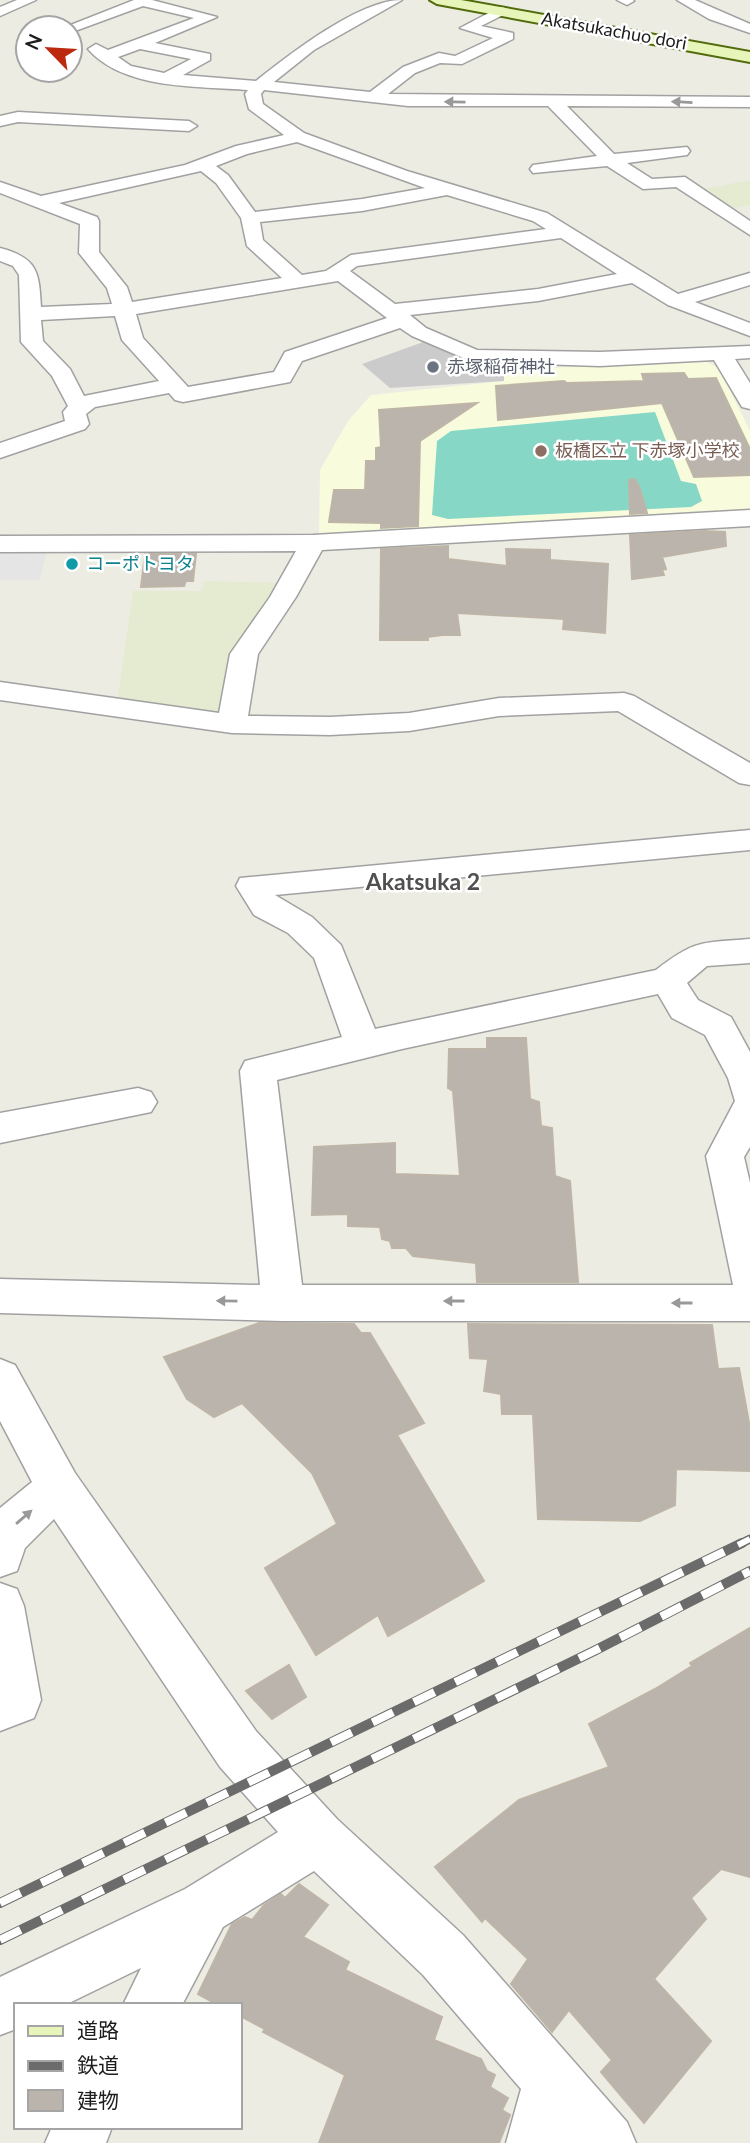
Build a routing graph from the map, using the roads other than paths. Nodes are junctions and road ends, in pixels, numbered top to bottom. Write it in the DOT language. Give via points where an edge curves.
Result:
graph roads {
  1 [pos="29,0"];
  2 [pos="395,0"];
  3 [pos="437,0"];
  4 [pos="684,0"];
  5 [pos="727,6"];
  6 [pos="703,9"];
  7 [pos="500,11"];
  8 [pos="0,12"];
  9 [pos="84,24"];
  10 [pos="750,29"];
  11 [pos="140,44"];
  12 [pos="84,47"];
  13 [pos="750,48"];
  14 [pos="108,55"];
  15 [pos="742,55"];
  16 [pos="259,86"];
  17 [pos="174,89"];
  18 [pos="373,98"];
  19 [pos="750,102"];
  20 [pos="554,103"];
  21 [pos="727,104"];
  22 [pos="0,108"];
  23 [pos="18,117"];
  24 [pos="750,117"];
  25 [pos="571,120"];
  26 [pos="0,121"];
  27 [pos="544,122"];
  28 [pos="199,133"];
  29 [pos="298,137"];
  30 [pos="681,151"];
  31 [pos="226,155"];
  32 [pos="610,160"];
  33 [pos="203,164"];
  34 [pos="540,169"];
  35 [pos="0,187"];
  36 [pos="451,189"];
  37 [pos="44,201"];
  38 [pos="11,209"];
  39 [pos="250,218"];
  40 [pos="750,229"];
  41 [pos="566,232"];
  42 [pos="2,257"];
  43 [pos="339,272"];
  44 [pos="635,276"];
  45 [pos="750,279"];
  46 [pos="298,282"];
  47 [pos="675,300"];
  48 [pos="122,309"];
  49 [pos="33,314"];
  50 [pos="397,315"];
  51 [pos="750,330"];
  52 [pos="750,352"];
  53 [pos="722,355"];
  54 [pos="175,385"];
  55 [pos="750,402"];
  56 [pos="81,407"];
  57 [pos="0,451"];
  58 [pos="750,518"];
  59 [pos="313,543"];
  60 [pos="0,544"];
  61 [pos="0,691"];
  62 [pos="232,724"];
  63 [pos="750,776"];
  64 [pos="750,840"];
  65 [pos="750,951"];
  66 [pos="667,979"];
  67 [pos="739,1044"];
  68 [pos="363,1045"];
  69 [pos="750,1094"];
  70 [pos="138,1102"];
  71 [pos="0,1128"];
  72 [pos="745,1131"];
  73 [pos="750,1278"];
  74 [pos="0,1296"];
  75 [pos="283,1303"];
  76 [pos="750,1303"];
  77 [pos="0,1378"];
  78 [pos="59,1488"];
  79 [pos="0,1555"];
  80 [pos="0,1606"];
  81 [pos="0,1706"];
  82 [pos="318,1838"];
  83 [pos="204,1908"];
  84 [pos="152,2003"];
  85 [pos="0,2007"];
  86 [pos="553,2079"];
  87 [pos="536,2143"];
  88 [pos="606,2143"];
  1 -- 8 [label="street"];
  2 -- 16 [label="street" via="309,47"];
  3 -- 7 [label="street, Akatsukachuo dori"];
  4 -- 6 [label="street"];
  5 -- 6 [label="street"];
  6 -- 10 [label="street"];
  7 -- 15 [label="street, Akatsukachuo dori"];
  7 -- 18 [label="street" via="467,28 508,36 457,61 439,58 417,66"];
  9 -- 11 [label="street" via="142,2 211,17"];
  11 -- 14 [label="street"];
  11 -- 17 [label="street" via="205,57"];
  12 -- 14 [label="street"];
  13 -- 15 [label="street"];
  14 -- 17 [label="street" via="126,69"];
  16 -- 17 [label="street"];
  16 -- 18 [label="street"];
  16 -- 29 [label="street" via="253,94 255,106"];
  17 -- 28 [label="street" via="181,117"];
  20 -- 18 [label="street, one-way"];
  19 -- 21 [label="street"];
  21 -- 20 [label="street, one-way" via="651,100"];
  20 -- 25 [label="street"];
  21 -- 24 [label="street"];
  22 -- 23 [label="street"];
  23 -- 26 [label="street"];
  23 -- 28 [label="street"];
  25 -- 27 [label="street"];
  25 -- 32 [label="street"];
  28 -- 31 [label="street"];
  29 -- 31 [label="street"];
  29 -- 36 [label="street"];
  30 -- 32 [label="street"];
  31 -- 33 [label="street"];
  32 -- 34 [label="street"];
  32 -- 40 [label="street" via="649,185 679,181"];
  33 -- 37 [label="street"];
  33 -- 39 [label="street" via="222,179"];
  35 -- 37 [label="street"];
  36 -- 39 [label="street"];
  36 -- 41 [label="street" via="512,206"];
  37 -- 38 [label="street"];
  37 -- 48 [label="street" via="90,220 89,253 117,287"];
  39 -- 46 [label="street" via="254,242"];
  41 -- 43 [label="street" via="351,261"];
  41 -- 44 [label="street"];
  42 -- 49 [label="street" via="20,262 29,275"];
  43 -- 46 [label="street"];
  43 -- 50 [label="street"];
  44 -- 47 [label="street"];
  44 -- 50 [label="street"];
  45 -- 47 [label="street"];
  46 -- 48 [label="street"];
  47 -- 51 [label="street"];
  48 -- 49 [label="street"];
  48 -- 54 [label="street" via="133,340"];
  49 -- 56 [label="street" via="32,342 62,374"];
  50 -- 53 [label="street" via="430,338 486,358"];
  50 -- 54 [label="street" via="293,357 282,377 183,395"];
  52 -- 53 [label="street"];
  53 -- 55 [label="street"];
  54 -- 56 [label="street"];
  56 -- 57 [label="street" via="74,412 77,424"];
  58 -- 59 [label="street"];
  59 -- 60 [label="street"];
  59 -- 62 [label="street" via="244,654"];
  61 -- 62 [label="street"];
  62 -- 63 [label="street" via="409,722 499,707 624,702"];
  64 -- 68 [label="street" via="252,886 266,907 300,925 330,953"];
  65 -- 66 [label="street" via="698,955"];
  66 -- 67 [label="street" via="685,1009 718,1026"];
  66 -- 68 [label="street"];
  67 -- 69 [label="street"];
  68 -- 75 [label="street" via="258,1070"];
  70 -- 71 [label="street"];
  72 -- 73 [label="street" via="725,1156"];
  75 -- 74 [label="street, one-way"];
  76 -- 75 [label="street, one-way"];
  77 -- 78 [label="street"];
  79 -- 78 [label="street, one-way" via="1,1544 17,1522"];
  78 -- 82 [label="street" via="238,1749"];
  80 -- 81 [label="street" via="16,1700"];
  82 -- 83 [label="street"];
  82 -- 86 [label="street" via="443,1955"];
  83 -- 84 [label="street"];
  83 -- 85 [label="street"];
  86 -- 87 [label="street"];
  86 -- 88 [label="street"];
}
